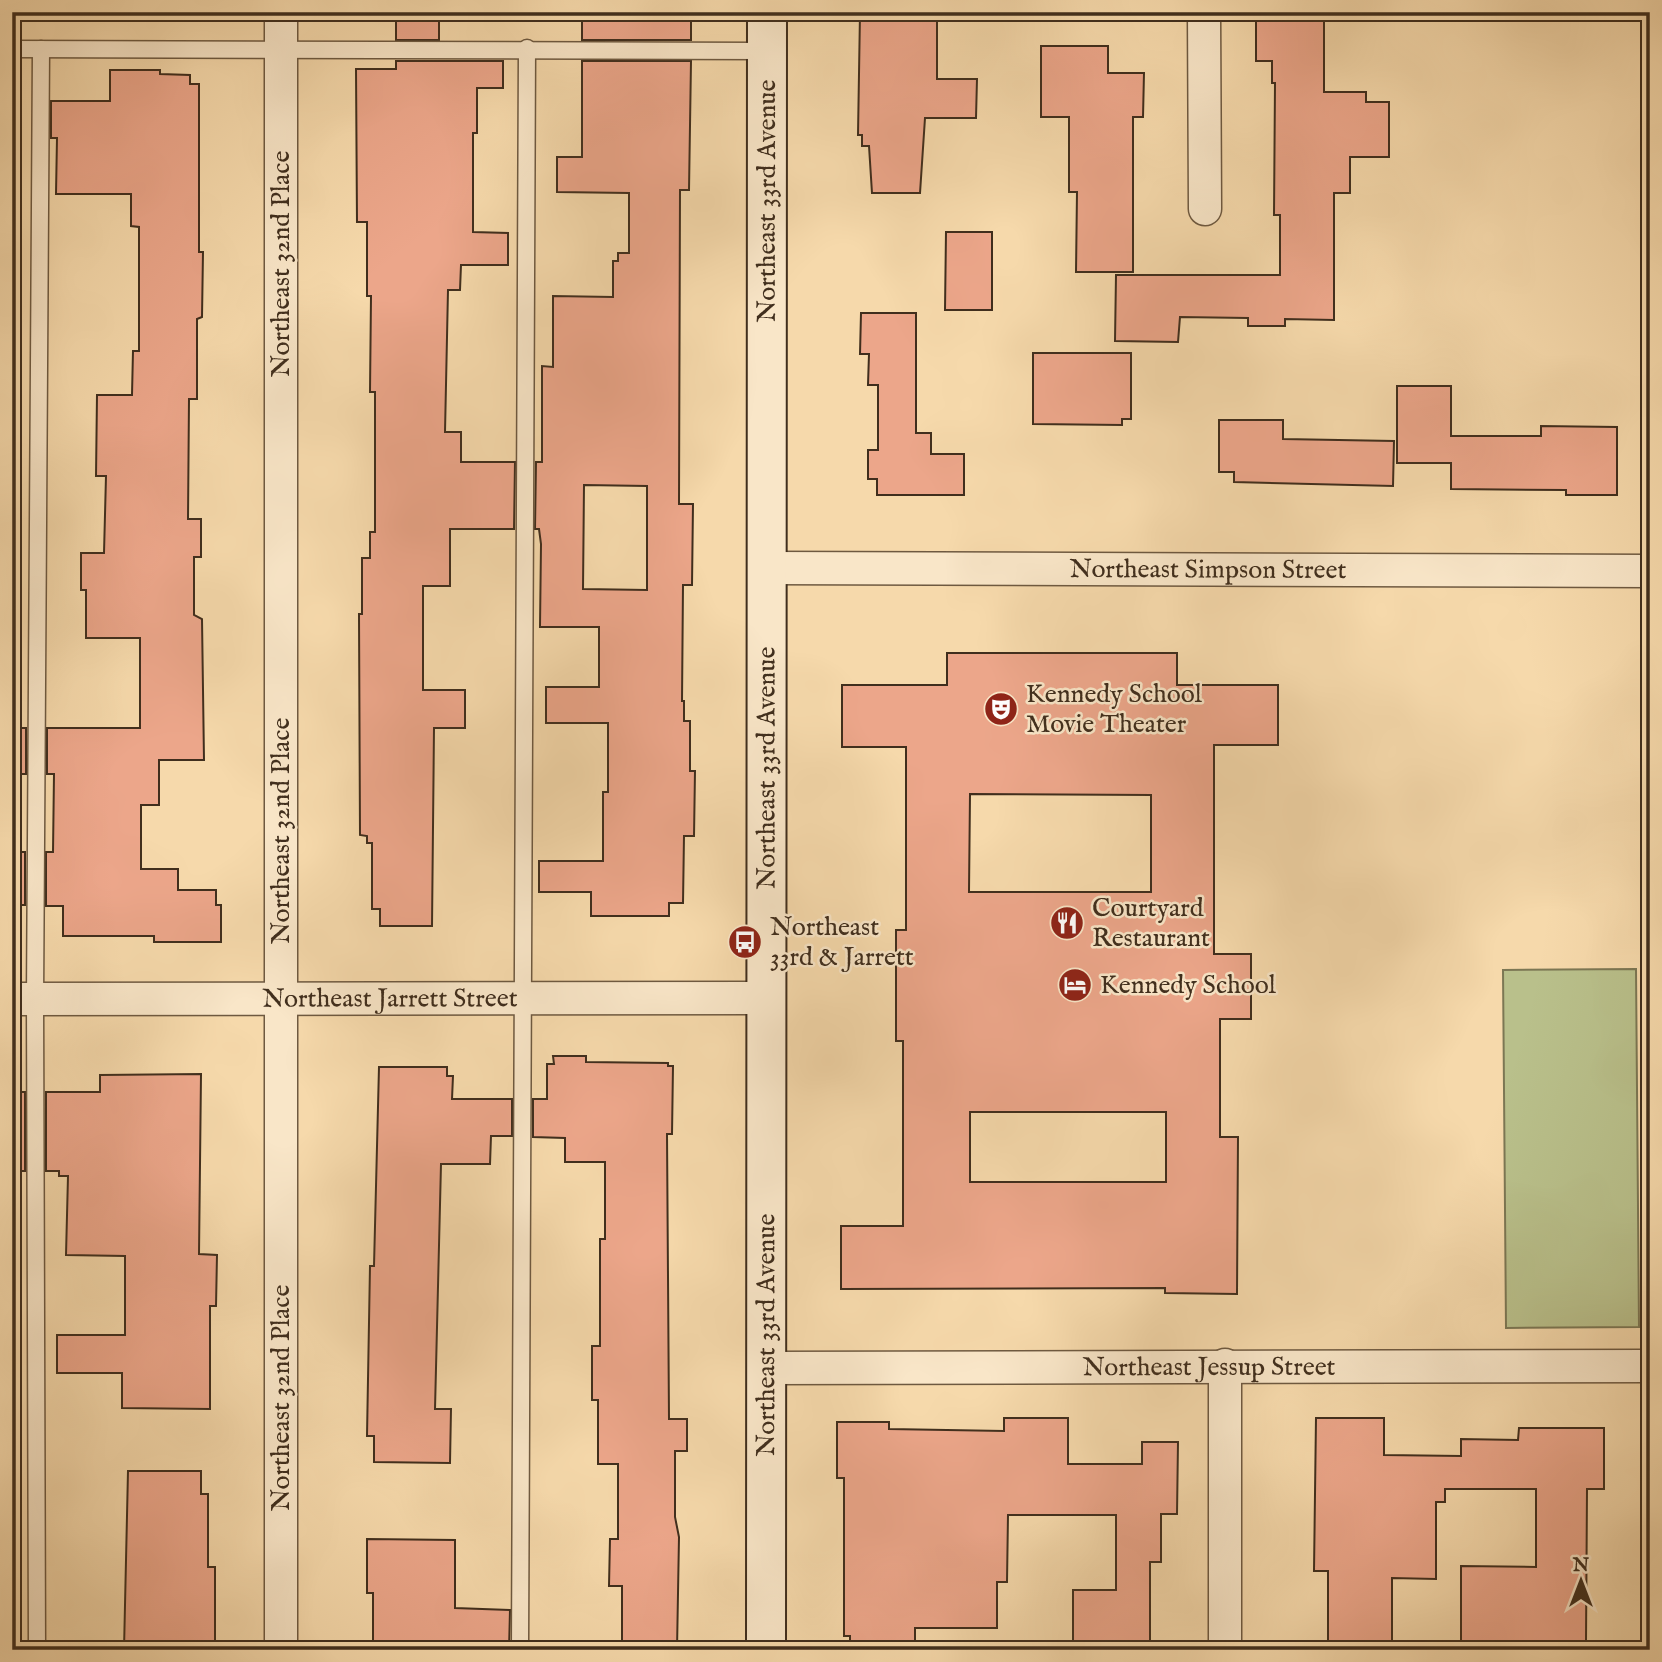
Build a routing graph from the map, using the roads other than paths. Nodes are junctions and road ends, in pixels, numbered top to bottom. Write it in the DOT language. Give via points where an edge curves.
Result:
graph roads {
  1 [pos="281,12"];
  2 [pos="767,12"];
  3 [pos="1204,12"];
  4 [pos="281,48"];
  5 [pos="527,48"];
  6 [pos="12,49"];
  7 [pos="41,49"];
  8 [pos="767,51"];
  9 [pos="1205,209"];
  10 [pos="767,568"];
  11 [pos="1650,571"];
  12 [pos="281,998"];
  13 [pos="522,998"];
  14 [pos="766,998"];
  15 [pos="24,999"];
  16 [pos="1225,1365"];
  17 [pos="1650,1366"];
  18 [pos="766,1367"];
  19 [pos="37,1650"];
  20 [pos="281,1650"];
  21 [pos="520,1650"];
  22 [pos="766,1650"];
  23 [pos="1224,1650"];
  1 -- 4 [label="street, Northeast 32nd Place"];
  2 -- 8 [label="main road, Northeast 33rd Avenue"];
  3 -- 9 [label="street"];
  4 -- 5 [label="lane"];
  4 -- 7 [label="lane"];
  4 -- 12 [label="street, Northeast 32nd Place"];
  5 -- 8 [label="lane"];
  5 -- 13 [label="lane"];
  6 -- 7 [label="lane"];
  7 -- 15 [label="lane"];
  8 -- 10 [label="main road, Northeast 33rd Avenue"];
  10 -- 11 [label="street, Northeast Simpson Street"];
  10 -- 14 [label="main road, Northeast 33rd Avenue"];
  12 -- 13 [label="street, Northeast Jarrett Street"];
  12 -- 15 [label="street, Northeast Jarrett Street"];
  12 -- 20 [label="street, Northeast 32nd Place"];
  13 -- 14 [label="street, Northeast Jarrett Street"];
  13 -- 21 [label="lane"];
  14 -- 18 [label="main road, Northeast 33rd Avenue"];
  15 -- 19 [label="lane"];
  16 -- 17 [label="street, Northeast Jessup Street"];
  16 -- 18 [label="street, Northeast Jessup Street"];
  16 -- 23 [label="street"];
  18 -- 22 [label="main road, Northeast 33rd Avenue"];
}
